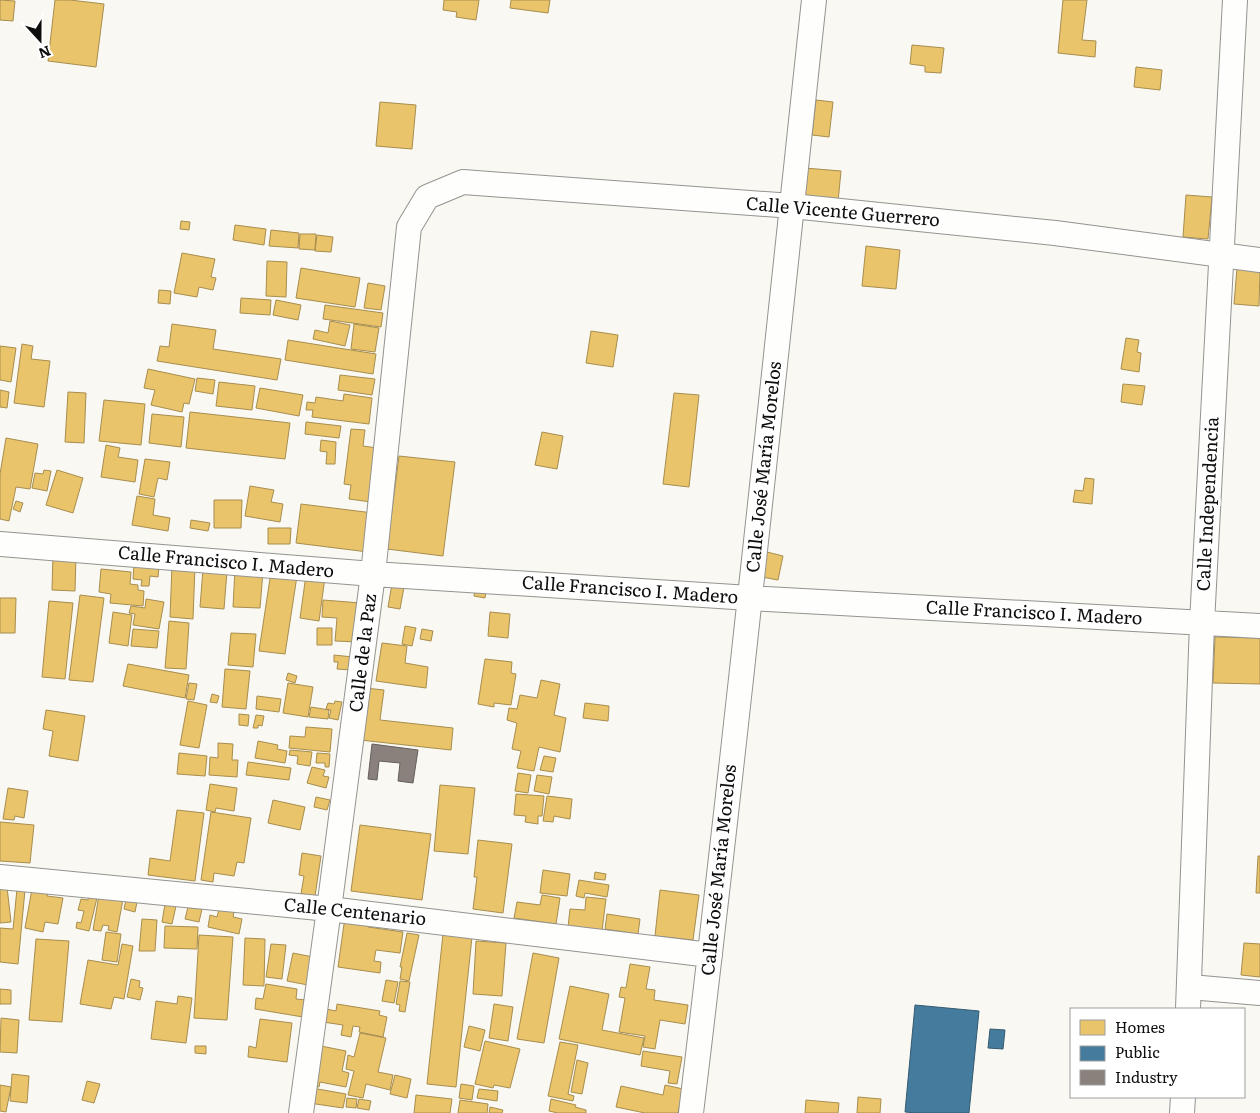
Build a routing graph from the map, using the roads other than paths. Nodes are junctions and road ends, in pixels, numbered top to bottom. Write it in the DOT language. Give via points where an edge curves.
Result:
graph roads {
  1 [pos="814,0"];
  2 [pos="1235,0"];
  3 [pos="427,197"];
  4 [pos="792,206"];
  5 [pos="1221,255"];
  6 [pos="1260,260"];
  7 [pos="0,544"];
  8 [pos="373,574"];
  9 [pos="750,598"];
  10 [pos="1202,622"];
  11 [pos="1260,626"];
  12 [pos="0,877"];
  13 [pos="329,908"];
  14 [pos="710,955"];
  15 [pos="1260,993"];
  16 [pos="1189,998"];
  17 [pos="1183,1098"];
  18 [pos="301,1113"];
  19 [pos="691,1113"];
  20 [pos="1182,1113"];
  1 -- 4 [label="street, Calle José María Morelos"];
  2 -- 5 [label="street, Calle Independencia"];
  3 -- 4 [label="street, Calle Vicente Guerrero" via="463,182"];
  3 -- 8 [label="street, Calle de la Paz" via="409,227"];
  4 -- 5 [label="street, Calle Vicente Guerrero" via="1055,233"];
  4 -- 9 [label="street, Calle José María Morelos"];
  5 -- 6 [label="street, Calle Vicente Guerrero"];
  5 -- 10 [label="street, Calle Independencia"];
  7 -- 8 [label="street, Calle Francisco I. Madero"];
  8 -- 9 [label="street, Calle Francisco I. Madero"];
  8 -- 13 [label="street, Calle de la Paz"];
  9 -- 10 [label="street, Calle Francisco I. Madero"];
  9 -- 14 [label="street, Calle José María Morelos"];
  10 -- 11 [label="street, Calle Francisco I. Madero"];
  10 -- 16 [label="street, Calle Independencia"];
  12 -- 13 [label="street, Calle Centenario"];
  13 -- 14 [label="street, Calle Centenario"];
  13 -- 18 [label="street, Calle de la Paz"];
  14 -- 19 [label="street, Calle José María Morelos"];
  15 -- 16 [label="street"];
  17 -- 20 [label="street"];
}
